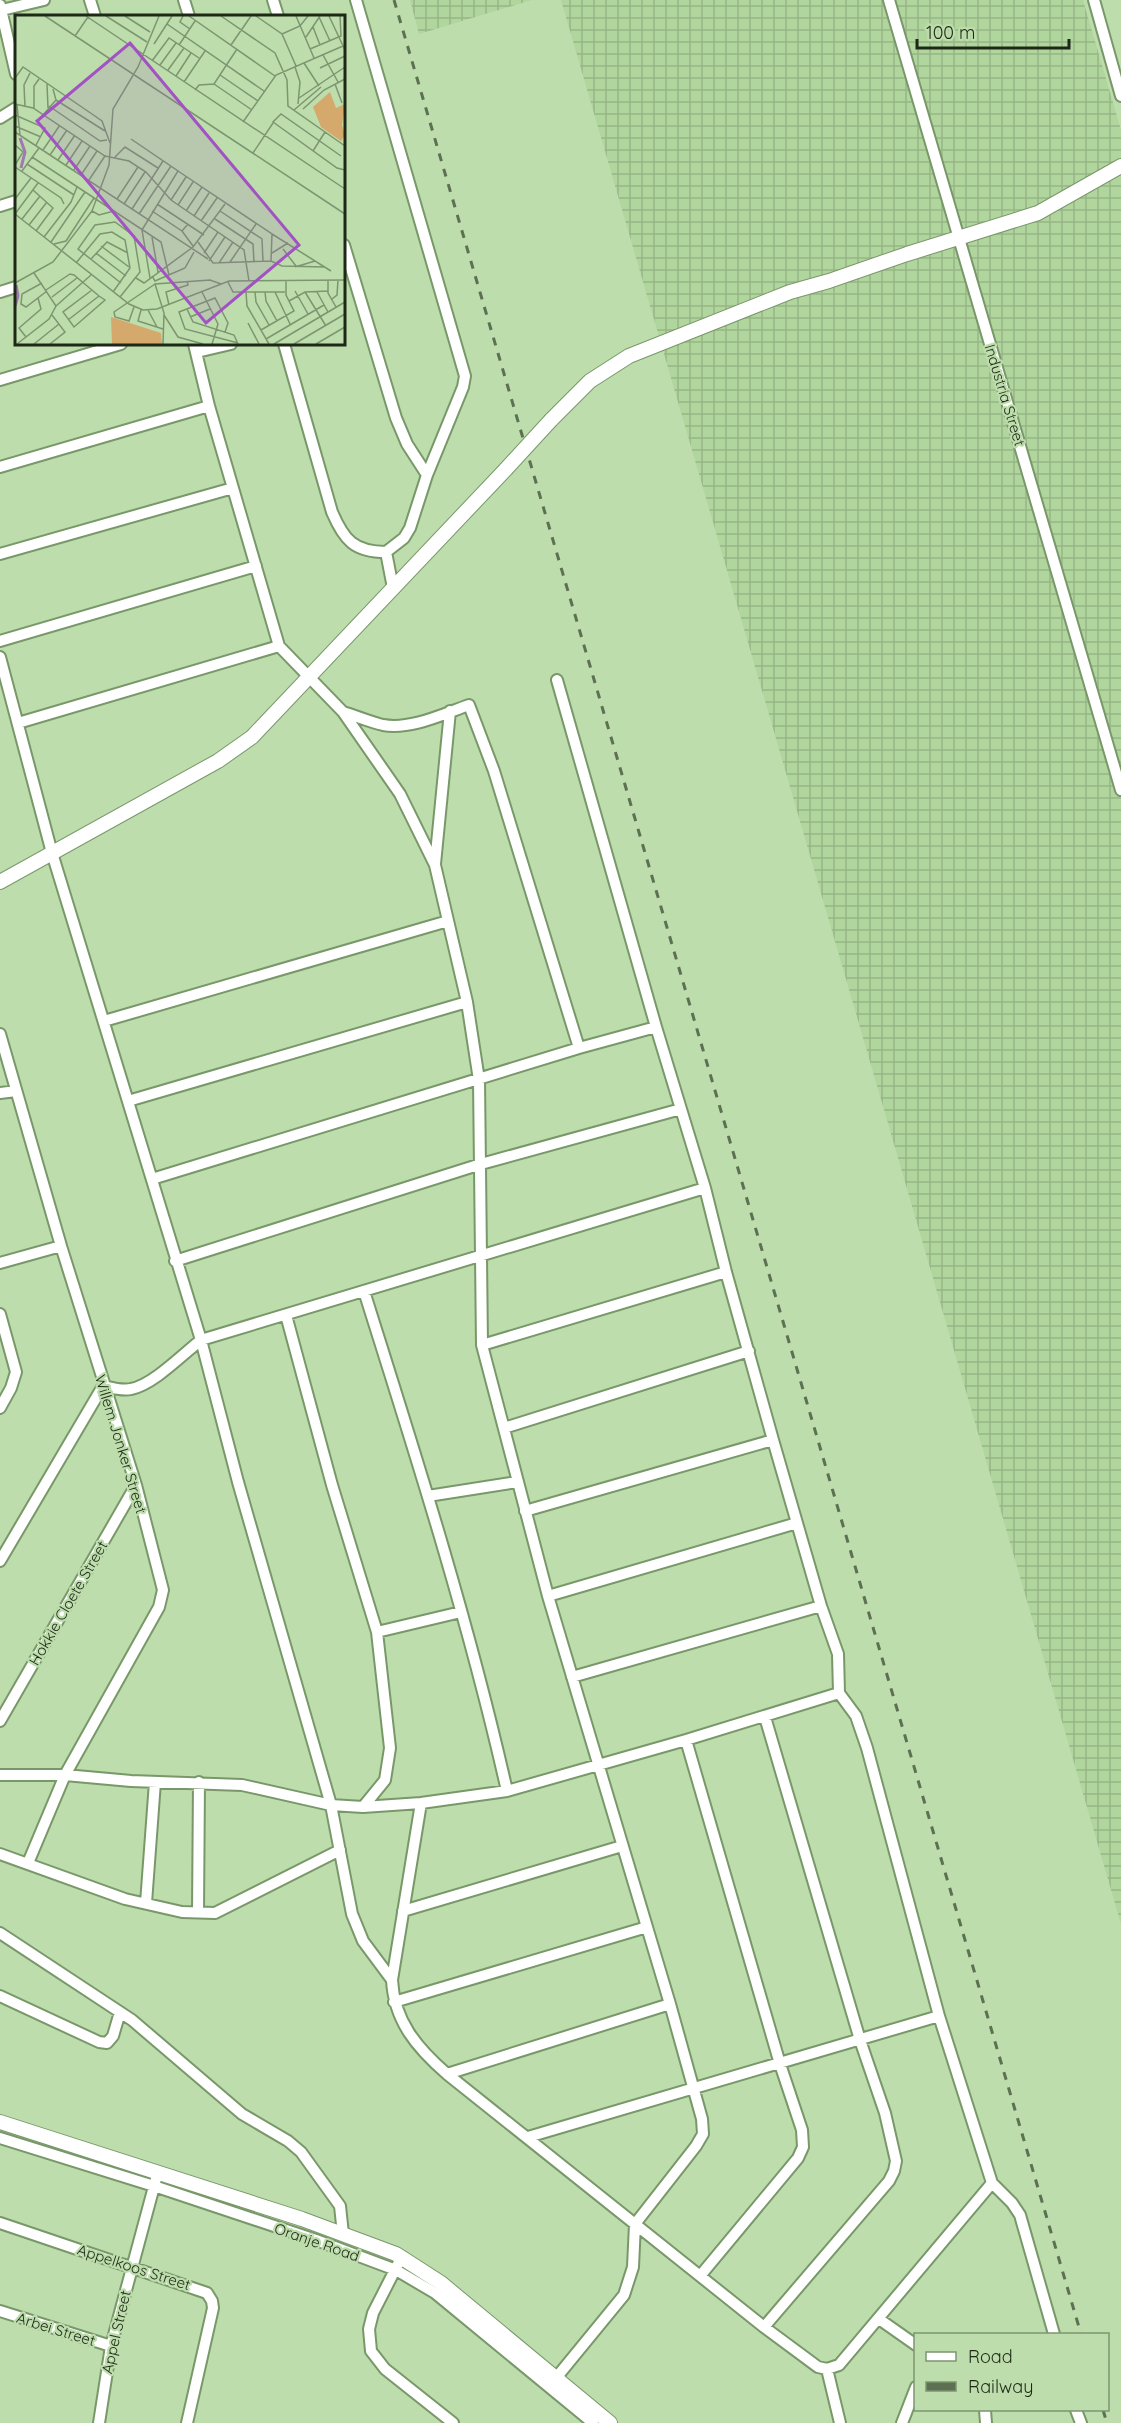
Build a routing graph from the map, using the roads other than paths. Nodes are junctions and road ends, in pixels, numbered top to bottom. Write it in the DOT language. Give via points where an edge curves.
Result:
graph roads {
  1 [pos="44,0"];
  2 [pos="90,0"];
  3 [pos="184,0"];
  4 [pos="273,0"];
  5 [pos="356,0"];
  6 [pos="889,0"];
  7 [pos="1094,0"];
  8 [pos="1,8"];
  9 [pos="95,15"];
  10 [pos="189,15"];
  11 [pos="278,15"];
  12 [pos="15,70"];
  13 [pos="1121,96"];
  14 [pos="15,109"];
  15 [pos="0,118"];
  16 [pos="1121,166"];
  17 [pos="15,201"];
  18 [pos="0,206"];
  19 [pos="958,238"];
  20 [pos="345,248"];
  21 [pos="15,287"];
  22 [pos="0,292"];
  23 [pos="118,345"];
  24 [pos="222,345"];
  25 [pos="285,345"];
  26 [pos="195,348"];
  27 [pos="0,380"];
  28 [pos="209,406"];
  29 [pos="0,467"];
  30 [pos="427,475"];
  31 [pos="233,488"];
  32 [pos="386,552"];
  33 [pos="0,554"];
  34 [pos="256,566"];
  35 [pos="393,588"];
  36 [pos="0,640"];
  37 [pos="279,646"];
  38 [pos="0,657"];
  39 [pos="308,678"];
  40 [pos="557,680"];
  41 [pos="450,711"];
  42 [pos="343,712"];
  43 [pos="18,723"];
  44 [pos="1121,790"];
  45 [pos="52,853"];
  46 [pos="435,865"];
  47 [pos="0,882"];
  48 [pos="448,921"];
  49 [pos="466,1002"];
  50 [pos="104,1021"];
  51 [pos="656,1027"];
  52 [pos="0,1034"];
  53 [pos="579,1048"];
  54 [pos="479,1080"];
  55 [pos="16,1091"];
  56 [pos="0,1093"];
  57 [pos="128,1101"];
  58 [pos="681,1109"];
  59 [pos="481,1164"];
  60 [pos="152,1179"];
  61 [pos="705,1188"];
  62 [pos="61,1246"];
  63 [pos="483,1254"];
  64 [pos="175,1261"];
  65 [pos="0,1263"];
  66 [pos="726,1272"];
  67 [pos="364,1291"];
  68 [pos="0,1314"];
  69 [pos="286,1315"];
  70 [pos="201,1340"];
  71 [pos="482,1345"];
  72 [pos="749,1351"];
  73 [pos="103,1386"];
  74 [pos="0,1408"];
  75 [pos="504,1428"];
  76 [pos="773,1440"];
  77 [pos="517,1482"];
  78 [pos="136,1485"];
  79 [pos="428,1496"];
  80 [pos="525,1511"];
  81 [pos="797,1523"];
  82 [pos="0,1561"];
  83 [pos="548,1596"];
  84 [pos="821,1606"];
  85 [pos="461,1612"];
  86 [pos="377,1632"];
  87 [pos="572,1677"];
  88 [pos="839,1694"];
  89 [pos="765,1717"];
  90 [pos="0,1721"];
  91 [pos="686,1740"];
  92 [pos="598,1765"];
  93 [pos="0,1775"];
  94 [pos="65,1775"];
  95 [pos="155,1782"];
  96 [pos="199,1782"];
  97 [pos="507,1791"];
  98 [pos="421,1803"];
  99 [pos="331,1805"];
  100 [pos="363,1807"];
  101 [pos="622,1846"];
  102 [pos="339,1850"];
  103 [pos="0,1854"];
  104 [pos="28,1863"];
  105 [pos="146,1903"];
  106 [pos="403,1911"];
  107 [pos="198,1912"];
  108 [pos="647,1928"];
  109 [pos="0,1933"];
  110 [pos="392,1980"];
  111 [pos="0,1996"];
  112 [pos="394,2002"];
  113 [pos="670,2004"];
  114 [pos="120,2012"];
  115 [pos="939,2016"];
  116 [pos="860,2040"];
  117 [pos="780,2064"];
  118 [pos="447,2074"];
  119 [pos="695,2087"];
  120 [pos="0,2122"];
  121 [pos="528,2137"];
  122 [pos="0,2138"];
  123 [pos="156,2180"];
  124 [pos="992,2183"];
  125 [pos="0,2223"];
  126 [pos="635,2224"];
  127 [pos="343,2234"];
  128 [pos="399,2264"];
  129 [pos="132,2267"];
  130 [pos="700,2276"];
  131 [pos="0,2311"];
  132 [pos="879,2319"];
  133 [pos="764,2327"];
  134 [pos="1054,2333"];
  135 [pos="914,2344"];
  136 [pos="111,2346"];
  137 [pos="827,2369"];
  138 [pos="556,2378"];
  139 [pos="914,2390"];
  140 [pos="99,2423"];
  141 [pos="187,2423"];
  142 [pos="453,2423"];
  143 [pos="593,2423"];
  144 [pos="610,2423"];
  145 [pos="840,2423"];
  146 [pos="902,2423"];
  1 -- 8 [label="street"];
  2 -- 9 [label="street"];
  3 -- 10 [label="street"];
  4 -- 11 [label="street"];
  5 -- 30 [label="street" via="465,376"];
  6 -- 19 [label="street, Industria Street"];
  7 -- 13 [label="street"];
  8 -- 12 [label="street"];
  14 -- 15 [label="street"];
  16 -- 19 [label="street" via="1038,213"];
  17 -- 18 [label="street"];
  19 -- 35 [label="street, bridge" via="789,292 629,356 590,381"];
  19 -- 44 [label="street, Industria Street"];
  20 -- 30 [label="street" via="396,418"];
  21 -- 22 [label="street"];
  23 -- 27 [label="street"];
  24 -- 26 [label="street"];
  25 -- 32 [label="street" via="339,528 353,544 370,552"];
  26 -- 28 [label="street"];
  28 -- 29 [label="street"];
  28 -- 31 [label="street"];
  30 -- 32 [label="street" via="408,533"];
  31 -- 33 [label="street"];
  31 -- 34 [label="street"];
  32 -- 35 [label="street"];
  34 -- 36 [label="street"];
  34 -- 37 [label="street"];
  35 -- 39 [label="street"];
  37 -- 39 [label="street"];
  37 -- 43 [label="street"];
  38 -- 43 [label="street"];
  39 -- 42 [label="street"];
  39 -- 45 [label="street" via="236,750"];
  40 -- 51 [label="street"];
  41 -- 42 [label="street" via="400,726"];
  41 -- 46 [label="street"];
  41 -- 53 [label="street" via="469,705 482,738"];
  42 -- 46 [label="street" via="400,794"];
  43 -- 45 [label="street"];
  45 -- 47 [label="street"];
  45 -- 50 [label="street"];
  46 -- 48 [label="street"];
  48 -- 49 [label="street"];
  48 -- 50 [label="street"];
  49 -- 54 [label="street"];
  49 -- 57 [label="street"];
  50 -- 57 [label="street"];
  51 -- 53 [label="street"];
  51 -- 58 [label="street"];
  52 -- 55 [label="street, Willem Jonker Street"];
  53 -- 54 [label="street"];
  54 -- 59 [label="street"];
  54 -- 60 [label="street"];
  55 -- 56 [label="street"];
  55 -- 62 [label="street, Willem Jonker Street"];
  57 -- 60 [label="street"];
  58 -- 59 [label="street"];
  58 -- 61 [label="street"];
  59 -- 63 [label="street"];
  59 -- 64 [label="street"];
  60 -- 64 [label="street"];
  61 -- 63 [label="street"];
  61 -- 66 [label="street"];
  62 -- 65 [label="street"];
  62 -- 73 [label="street, Willem Jonker Street"];
  63 -- 67 [label="street"];
  63 -- 71 [label="street"];
  64 -- 70 [label="street"];
  66 -- 71 [label="street"];
  66 -- 72 [label="street"];
  67 -- 69 [label="street"];
  67 -- 79 [label="street"];
  68 -- 74 [label="street" via="16,1372"];
  69 -- 70 [label="street"];
  69 -- 86 [label="street"];
  70 -- 73 [label="street" via="137,1388"];
  70 -- 99 [label="street"];
  71 -- 75 [label="street"];
  72 -- 75 [label="street"];
  72 -- 76 [label="street"];
  73 -- 78 [label="street, Willem Jonker Street"];
  73 -- 82 [label="street"];
  75 -- 77 [label="street"];
  76 -- 80 [label="street"];
  76 -- 81 [label="street"];
  77 -- 79 [label="street"];
  77 -- 80 [label="street"];
  78 -- 90 [label="street, Hokkie Cloete Street"];
  78 -- 94 [label="street, Willem Jonker Street" via="162,1580 162,1600"];
  79 -- 85 [label="street"];
  80 -- 83 [label="street"];
  81 -- 83 [label="street"];
  81 -- 84 [label="street"];
  83 -- 87 [label="street"];
  84 -- 87 [label="street"];
  84 -- 88 [label="street" via="837,1654"];
  85 -- 86 [label="street"];
  85 -- 97 [label="street"];
  86 -- 100 [label="street" via="390,1748 385,1780"];
  87 -- 92 [label="street"];
  88 -- 89 [label="street"];
  88 -- 115 [label="street" via="860,1724"];
  89 -- 91 [label="street"];
  89 -- 116 [label="street"];
  91 -- 92 [label="street"];
  91 -- 117 [label="street"];
  92 -- 97 [label="street"];
  92 -- 101 [label="street"];
  93 -- 94 [label="street"];
  94 -- 95 [label="street"];
  94 -- 104 [label="street, Willem Jonker Street"];
  95 -- 96 [label="street"];
  95 -- 105 [label="street"];
  96 -- 99 [label="street" via="242,1785"];
  96 -- 107 [label="street"];
  97 -- 98 [label="street"];
  98 -- 100 [label="street"];
  98 -- 106 [label="street"];
  99 -- 100 [label="street"];
  99 -- 102 [label="street"];
  101 -- 106 [label="street"];
  101 -- 108 [label="street"];
  102 -- 107 [label="street" via="215,1912"];
  102 -- 110 [label="street" via="352,1914 363,1941"];
  103 -- 104 [label="street"];
  104 -- 105 [label="street"];
  105 -- 107 [label="street"];
  106 -- 110 [label="street"];
  108 -- 112 [label="street"];
  108 -- 113 [label="street"];
  109 -- 114 [label="street"];
  110 -- 112 [label="street"];
  111 -- 114 [label="street" via="99,2042 107,2043 112,2037"];
  112 -- 118 [label="street" via="411,2038"];
  113 -- 118 [label="street"];
  113 -- 119 [label="street"];
  114 -- 127 [label="street" via="242,2114 301,2152 340,2206"];
  115 -- 116 [label="street"];
  115 -- 124 [label="street"];
  116 -- 117 [label="street"];
  116 -- 133 [label="street" via="885,2113 895,2154 894,2171"];
  117 -- 119 [label="street"];
  117 -- 130 [label="street" via="802,2130 802,2152"];
  118 -- 121 [label="street"];
  119 -- 121 [label="street"];
  119 -- 126 [label="street" via="703,2134"];
  120 -- 123 [label="street"];
  121 -- 126 [label="street"];
  122 -- 123 [label="street, Oranje Road"];
  123 -- 127 [label="street"];
  123 -- 128 [label="street, Oranje Road" via="316,2240"];
  123 -- 129 [label="street, Appel Street"];
  124 -- 132 [label="street"];
  124 -- 134 [label="street" via="1020,2215"];
  125 -- 129 [label="street, Appelkoos Street"];
  126 -- 130 [label="street"];
  126 -- 138 [label="street" via="633,2267 624,2295"];
  127 -- 128 [label="street"];
  128 -- 138 [label="street" via="441,2283"];
  128 -- 142 [label="street" via="373,2313 369,2329 371,2351 385,2369"];
  128 -- 143 [label="street, Oranje Road"];
  129 -- 136 [label="street, Appel Street"];
  129 -- 141 [label="street, Appelkoos Street" via="201,2289 212,2301"];
  130 -- 133 [label="street"];
  131 -- 136 [label="street, Arbei Street"];
  132 -- 135 [label="street"];
  132 -- 137 [label="street" via="845,2361"];
  133 -- 137 [label="street" via="811,2362"];
  136 -- 140 [label="street, Appel Street"];
  137 -- 145 [label="street"];
  138 -- 144 [label="street"];
  139 -- 146 [label="street"];
}
